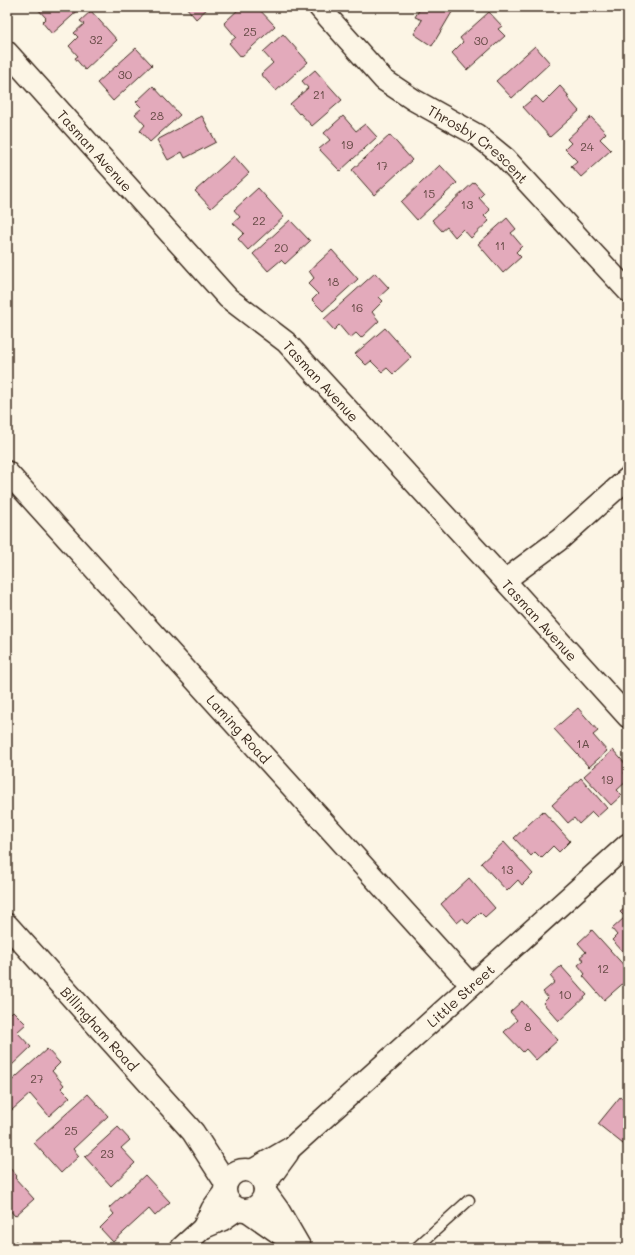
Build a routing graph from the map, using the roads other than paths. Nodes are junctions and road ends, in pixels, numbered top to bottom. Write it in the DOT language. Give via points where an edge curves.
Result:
graph roads {
  1 [pos="319,7"];
  2 [pos="7,52"];
  3 [pos="628,291"];
  4 [pos="7,472"];
  5 [pos="628,478"];
  6 [pos="510,586"];
  7 [pos="628,717"];
  8 [pos="628,844"];
  9 [pos="7,925"];
  10 [pos="471,985"];
  11 [pos="194,1132"];
  12 [pos="256,1180"];
  13 [pos="225,1187"];
  14 [pos="469,1200"];
  15 [pos="243,1210"];
  16 [pos="202,1228"];
  17 [pos="298,1246"];
  18 [pos="181,1248"];
  19 [pos="416,1248"];
  1 -- 3 [label="street, Throsby Crescent" via="384,80 477,135 504,158"];
  2 -- 6 [label="street, Tasman Avenue" via="228,298 286,342"];
  4 -- 10 [label="street, Laming Road"];
  5 -- 6 [label="street"];
  6 -- 7 [label="street, Tasman Avenue"];
  8 -- 10 [label="street, Little Street"];
  9 -- 11 [label="street, Billingham Road"];
  10 -- 12 [label="street, Little Street"];
  11 -- 12 [label="street, Billingham Road"];
  11 -- 13 [label="street, Billingham Road"];
  12 -- 13 [label="street" via="238,1171 230,1176"];
  12 -- 15 [label="street" via="264,1197 257,1206"];
  12 -- 17 [label="street, Billingham Road" via="278,1210"];
  13 -- 15 [label="street" via="228,1202"];
  13 -- 16 [label="street"];
  14 -- 19 [label="lane"];
  15 -- 16 [label="street"];
  15 -- 17 [label="street, Billingham Road"];
  16 -- 18 [label="street"];
}
